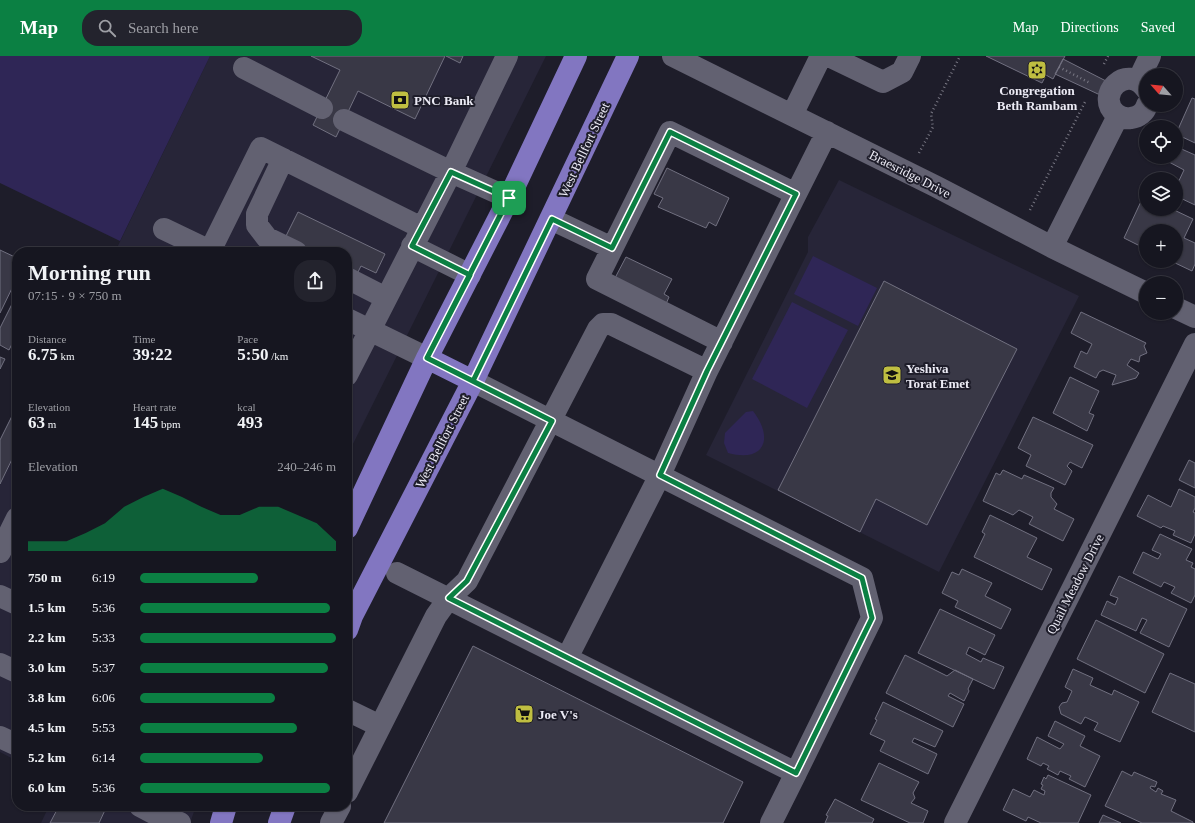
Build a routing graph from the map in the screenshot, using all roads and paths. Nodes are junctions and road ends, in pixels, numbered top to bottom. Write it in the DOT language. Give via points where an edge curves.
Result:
graph roads {
  1 [pos="506,56"];
  2 [pos="576,56"];
  3 [pos="628,56"];
  4 [pos="673,56"];
  5 [pos="821,56"];
  6 [pos="829,56"];
  7 [pos="960,56"];
  8 [pos="1150,56"];
  9 [pos="906,64"];
  10 [pos="1059,67"];
  11 [pos="244,68"];
  12 [pos="1147,68"];
  13 [pos="1139,84"];
  14 [pos="1094,85"];
  15 [pos="1087,98"];
  16 [pos="322,108"];
  17 [pos="1143,112"];
  18 [pos="792,115"];
  19 [pos="1118,116"];
  20 [pos="344,120"];
  21 [pos="827,132"];
  22 [pos="283,159"];
  23 [pos="451,172"];
  24 [pos="909,173"];
  25 [pos="796,194"];
  26 [pos="509,198"];
  27 [pos="552,219"];
  28 [pos="164,229"];
  29 [pos="1020,230"];
  30 [pos="417,237"];
  31 [pos="1052,246"];
  32 [pos="202,247"];
  33 [pos="213,247"];
  34 [pos="286,247"];
  35 [pos="612,248"];
  36 [pos="470,275"];
  37 [pos="352,281"];
  38 [pos="1139,290"];
  39 [pos="386,298"];
  40 [pos="1183,311"];
  41 [pos="1195,317"];
  42 [pos="352,322"];
  43 [pos="369,330"];
  44 [pos="722,342"];
  45 [pos="1195,344"];
  46 [pos="427,358"];
  47 [pos="352,365"];
  48 [pos="707,371"];
  49 [pos="473,381"];
  50 [pos="552,421"];
  51 [pos="660,475"];
  52 [pos="352,517"];
  53 [pos="12,528"];
  54 [pos="0,552"];
  55 [pos="397,573"];
  56 [pos="0,596"];
  57 [pos="449,598"];
  58 [pos="12,602"];
  59 [pos="352,616"];
  60 [pos="567,658"];
  61 [pos="0,664"];
  62 [pos="12,670"];
  63 [pos="352,712"];
  64 [pos="380,726"];
  65 [pos="0,737"];
  66 [pos="12,743"];
  67 [pos="796,773"];
  68 [pos="352,782"];
  69 [pos="225,811"];
  70 [pos="283,811"];
  71 [pos="337,811"];
  72 [pos="143,813"];
  73 [pos="180,823"];
  74 [pos="221,823"];
  75 [pos="279,823"];
  76 [pos="331,823"];
  77 [pos="771,823"];
  78 [pos="955,823"];
  1 -- 23 [label="street"];
  2 -- 26 [label="main road"];
  3 -- 27 [label="main road, West Bellfort Street"];
  4 -- 18 [label="street, Braesridge Drive"];
  5 -- 18 [label="street"];
  6 -- 9 [label="street" via="883,82"];
  7 -- 24 [label="path" via="930,114 933,127"];
  8 -- 12 [label="street"];
  10 -- 14 [label="path"];
  11 -- 16 [label="street"];
  13 -- 19 [label="street" via="1124,79 1110,92 1110,106"];
  15 -- 29 [label="path"];
  17 -- 19 [label="street" via="1131,118"];
  18 -- 21 [label="street, Braesridge Drive"];
  19 -- 31 [label="street"];
  20 -- 23 [label="street"];
  21 -- 24 [label="street, Braesridge Drive"];
  21 -- 25 [label="street"];
  22 -- 30 [label="street"];
  22 -- 33 [label="street" via="261,148"];
  22 -- 34 [label="street" via="257,214 257,225 267,238"];
  23 -- 26 [label="street"];
  23 -- 30 [label="street"];
  24 -- 29 [label="street, Braesridge Drive"];
  25 -- 35 [label="street" via="670,132"];
  25 -- 44 [label="street"];
  26 -- 36 [label="main road"];
  27 -- 35 [label="street"];
  27 -- 49 [label="main road, West Bellfort Street"];
  28 -- 32 [label="street"];
  29 -- 31 [label="street, Braesridge Drive"];
  30 -- 36 [label="street"];
  30 -- 39 [label="street"];
  31 -- 38 [label="street, Braesridge Drive"];
  35 -- 44 [label="street" via="597,279"];
  36 -- 46 [label="main road"];
  37 -- 39 [label="street"];
  39 -- 43 [label="street"];
  40 -- 41 [label="street"];
  42 -- 43 [label="street"];
  43 -- 46 [label="street"];
  43 -- 47 [label="street"];
  44 -- 48 [label="street"];
  45 -- 78 [label="street, Quail Meadow Drive"];
  46 -- 49 [label="main road"];
  46 -- 52 [label="main road"];
  48 -- 50 [label="street" via="611,324 603,324"];
  48 -- 51 [label="street"];
  49 -- 50 [label="street"];
  49 -- 59 [label="main road, West Bellfort Street"];
  50 -- 51 [label="street"];
  50 -- 57 [label="street" via="467,581"];
  51 -- 60 [label="street"];
  51 -- 67 [label="street" via="862,578 872,618"];
  53 -- 54 [label="street"];
  55 -- 57 [label="street"];
  56 -- 58 [label="street"];
  57 -- 60 [label="street"];
  57 -- 64 [label="street" via="436,616"];
  60 -- 67 [label="street"];
  61 -- 62 [label="street"];
  63 -- 64 [label="street"];
  64 -- 68 [label="street"];
  65 -- 66 [label="street"];
  67 -- 77 [label="street"];
  69 -- 74 [label="main road"];
  70 -- 75 [label="main road"];
  71 -- 76 [label="street"];
  72 -- 73 [label="street"];
}
